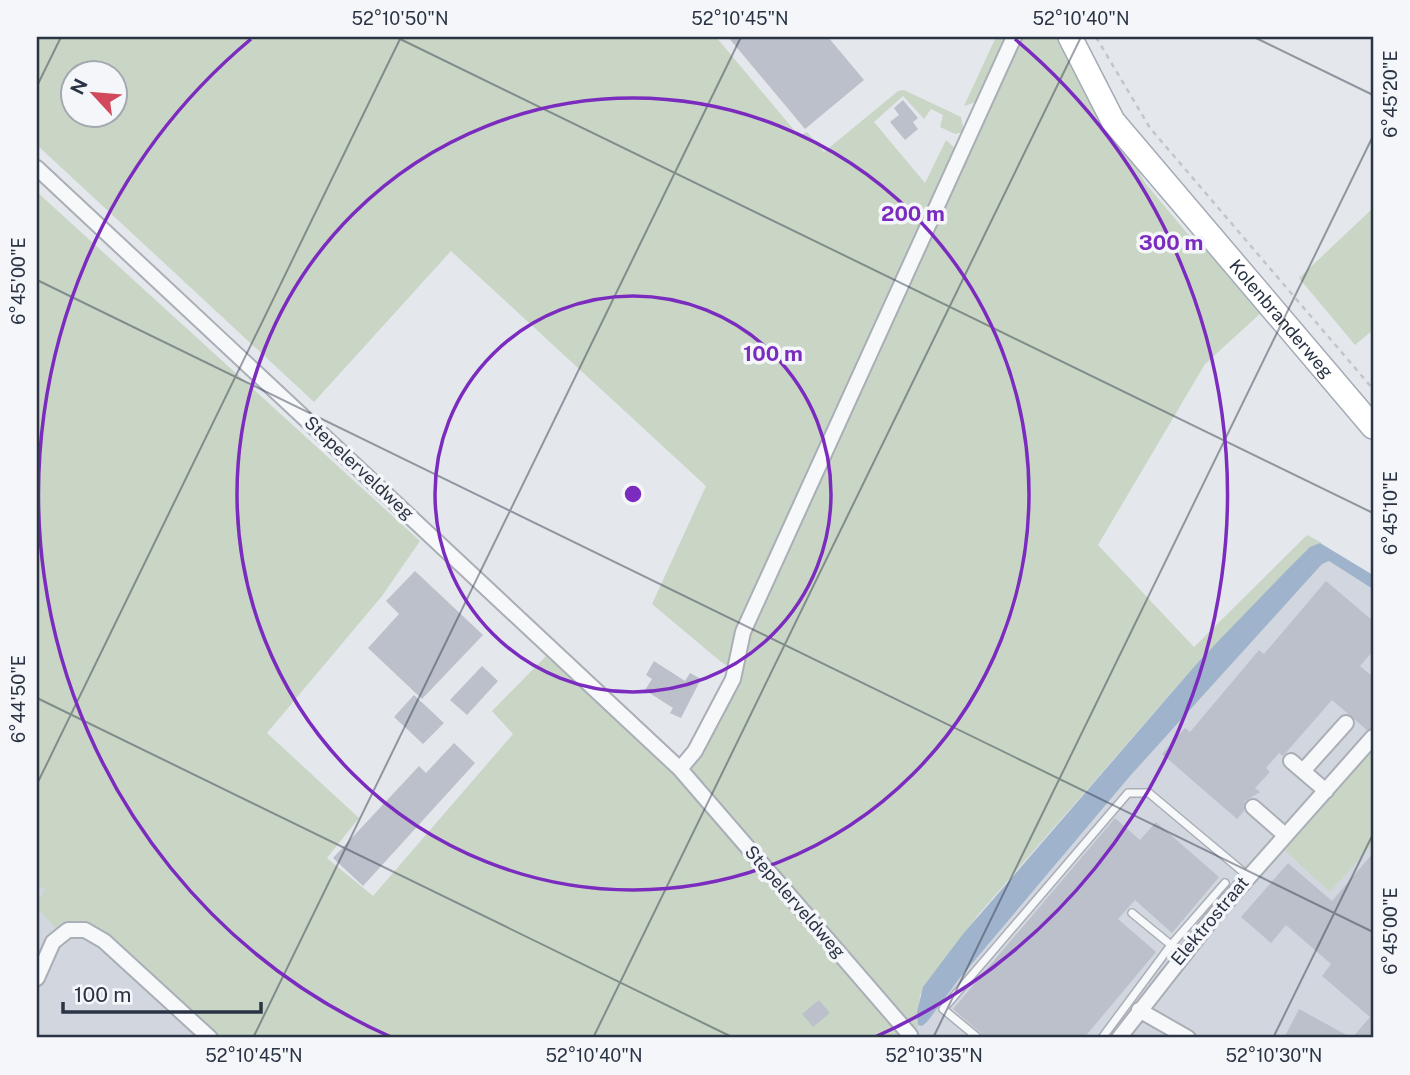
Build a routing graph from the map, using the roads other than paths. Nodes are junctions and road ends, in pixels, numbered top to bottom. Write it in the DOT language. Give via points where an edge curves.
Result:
graph roads {
  1 [pos="1013,37"];
  2 [pos="1070,37"];
  3 [pos="37,168"];
  4 [pos="1373,427"];
  5 [pos="1346,723"];
  6 [pos="1373,737"];
  7 [pos="1290,761"];
  8 [pos="680,769"];
  9 [pos="1303,771"];
  10 [pos="1325,791"];
  11 [pos="1253,807"];
  12 [pos="1285,835"];
  13 [pos="1248,876"];
  14 [pos="1225,883"];
  15 [pos="1210,909"];
  16 [pos="1132,913"];
  17 [pos="1176,950"];
  18 [pos="37,978"];
  19 [pos="1130,998"];
  20 [pos="1139,1010"];
  21 [pos="910,1035"];
  22 [pos="210,1038"];
  23 [pos="978,1038"];
  24 [pos="1102,1038"];
  25 [pos="1119,1038"];
  26 [pos="1188,1038"];
  1 -- 8 [label="street" via="743,632 733,679 695,751"];
  2 -- 4 [label="main road, Kolenbranderweg" via="1113,121 1130,143"];
  3 -- 8 [label="street, Stepelerveldweg"];
  5 -- 9 [label="street"];
  6 -- 10 [label="street, Elektrostraat"];
  7 -- 9 [label="street"];
  8 -- 21 [label="street, Stepelerveldweg"];
  9 -- 10 [label="street"];
  10 -- 12 [label="street, Elektrostraat"];
  11 -- 12 [label="street"];
  12 -- 13 [label="street, Elektrostraat"];
  13 -- 15 [label="street, Elektrostraat"];
  13 -- 23 [label="lane" via="1149,793 1128,793 943,1009"];
  14 -- 15 [label="lane"];
  15 -- 17 [label="street, Elektrostraat"];
  16 -- 17 [label="lane"];
  17 -- 19 [label="lane"];
  17 -- 20 [label="street, Elektrostraat"];
  18 -- 22 [label="street" via="53,943 68,930 85,930 104,941"];
  19 -- 20 [label="lane"];
  19 -- 24 [label="lane"];
  20 -- 25 [label="street, Elektrostraat"];
  20 -- 26 [label="street"];
}
